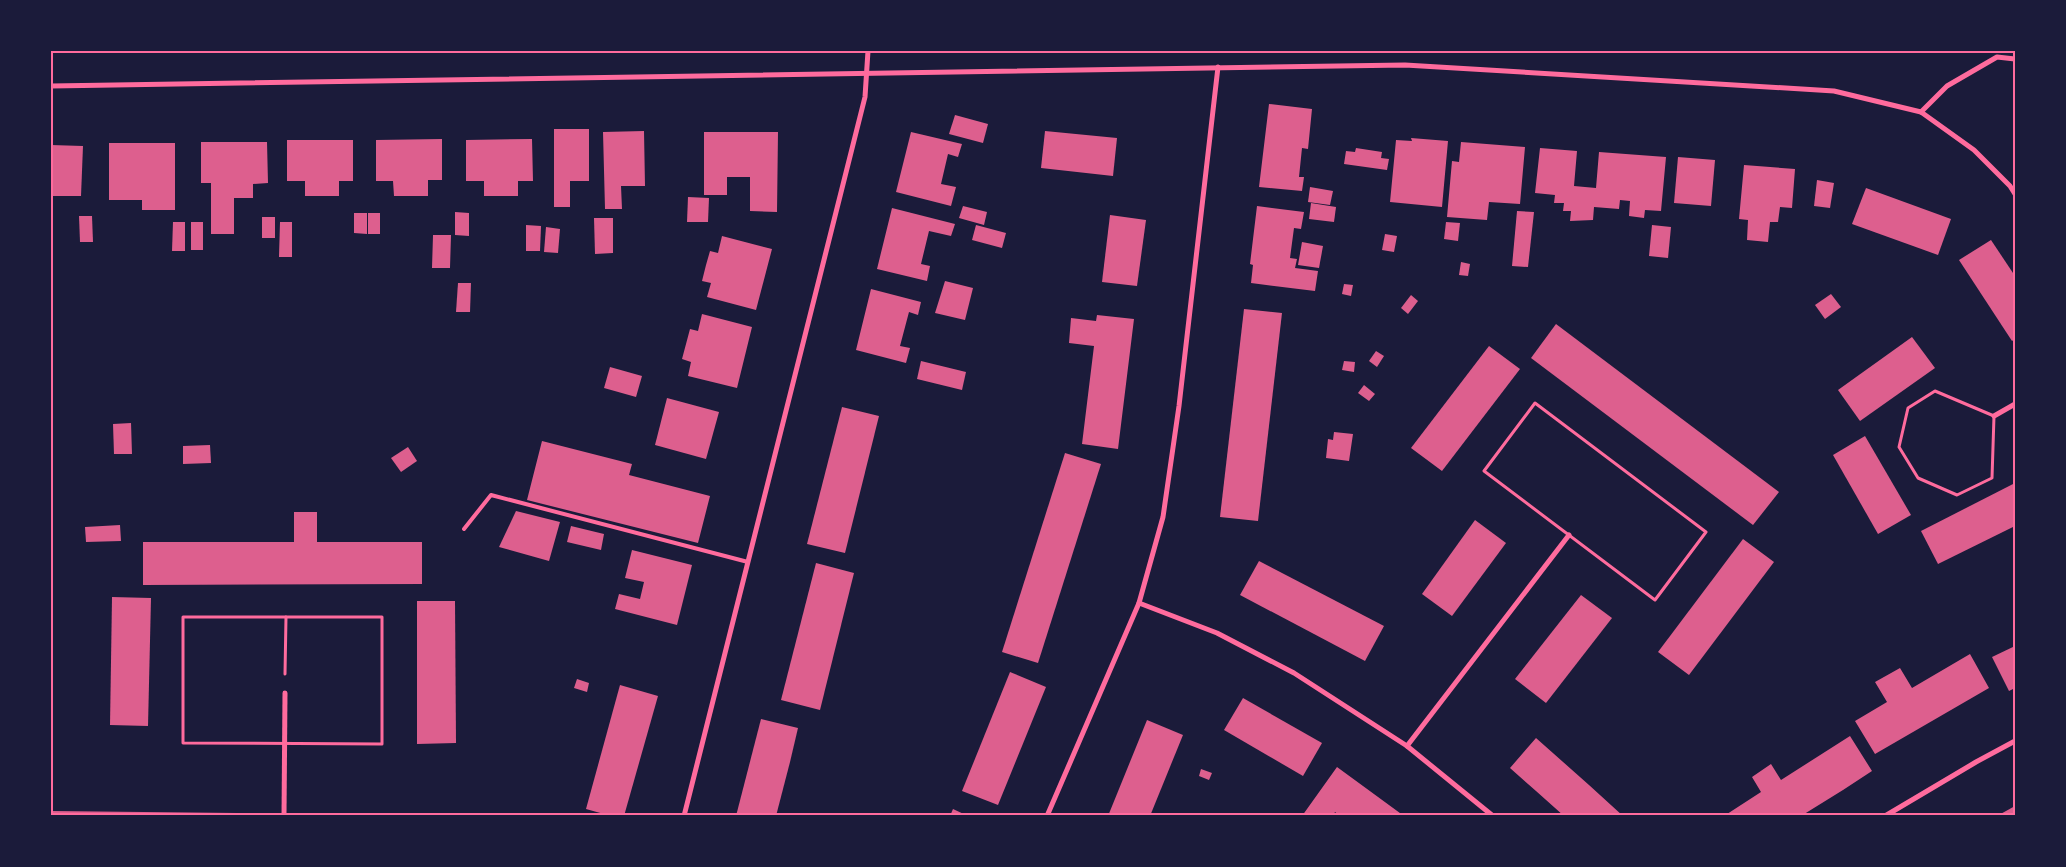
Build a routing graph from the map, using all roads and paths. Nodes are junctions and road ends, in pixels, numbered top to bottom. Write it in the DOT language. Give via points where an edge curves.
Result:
graph roads {
  1 [pos="868,51"];
  2 [pos="2015,59"];
  3 [pos="1218,66"];
  4 [pos="868,73"];
  5 [pos="51,86"];
  6 [pos="1921,112"];
  7 [pos="2015,194"];
  8 [pos="2015,404"];
  9 [pos="1994,416"];
  10 [pos="464,529"];
  11 [pos="1569,535"];
  12 [pos="748,562"];
  13 [pos="1139,603"];
  14 [pos="286,617"];
  15 [pos="285,693"];
  16 [pos="2015,741"];
  17 [pos="1407,746"];
  18 [pos="284,816"];
  19 [pos="684,816"];
  20 [pos="1047,816"];
  21 [pos="1493,816"];
  22 [pos="1885,816"];
  1 -- 4 [label="street"];
  2 -- 6 [label="street" via="1997,58 1948,86"];
  3 -- 4 [label="street"];
  3 -- 6 [label="street" via="1405,65 1834,91"];
  3 -- 13 [label="street" via="1163,517"];
  4 -- 5 [label="street"];
  4 -- 12 [label="street" via="865,97"];
  6 -- 7 [label="street" via="1974,150"];
  8 -- 9 [label="street"];
  9 -- 9 [label="path" via="1935,391 1908,408 1899,447 1918,478 1957,495 1992,478"];
  10 -- 12 [label="lane" via="490,495"];
  11 -- 11 [label="path" via="1655,600 1706,532 1536,403 1484,470"];
  11 -- 17 [label="street"];
  12 -- 19 [label="street"];
  13 -- 17 [label="street" via="1217,633 1294,673"];
  13 -- 20 [label="street"];
  14 -- 15 [label="path"];
  15 -- 18 [label="street"];
  16 -- 22 [label="street"];
  17 -- 21 [label="street"];
}
